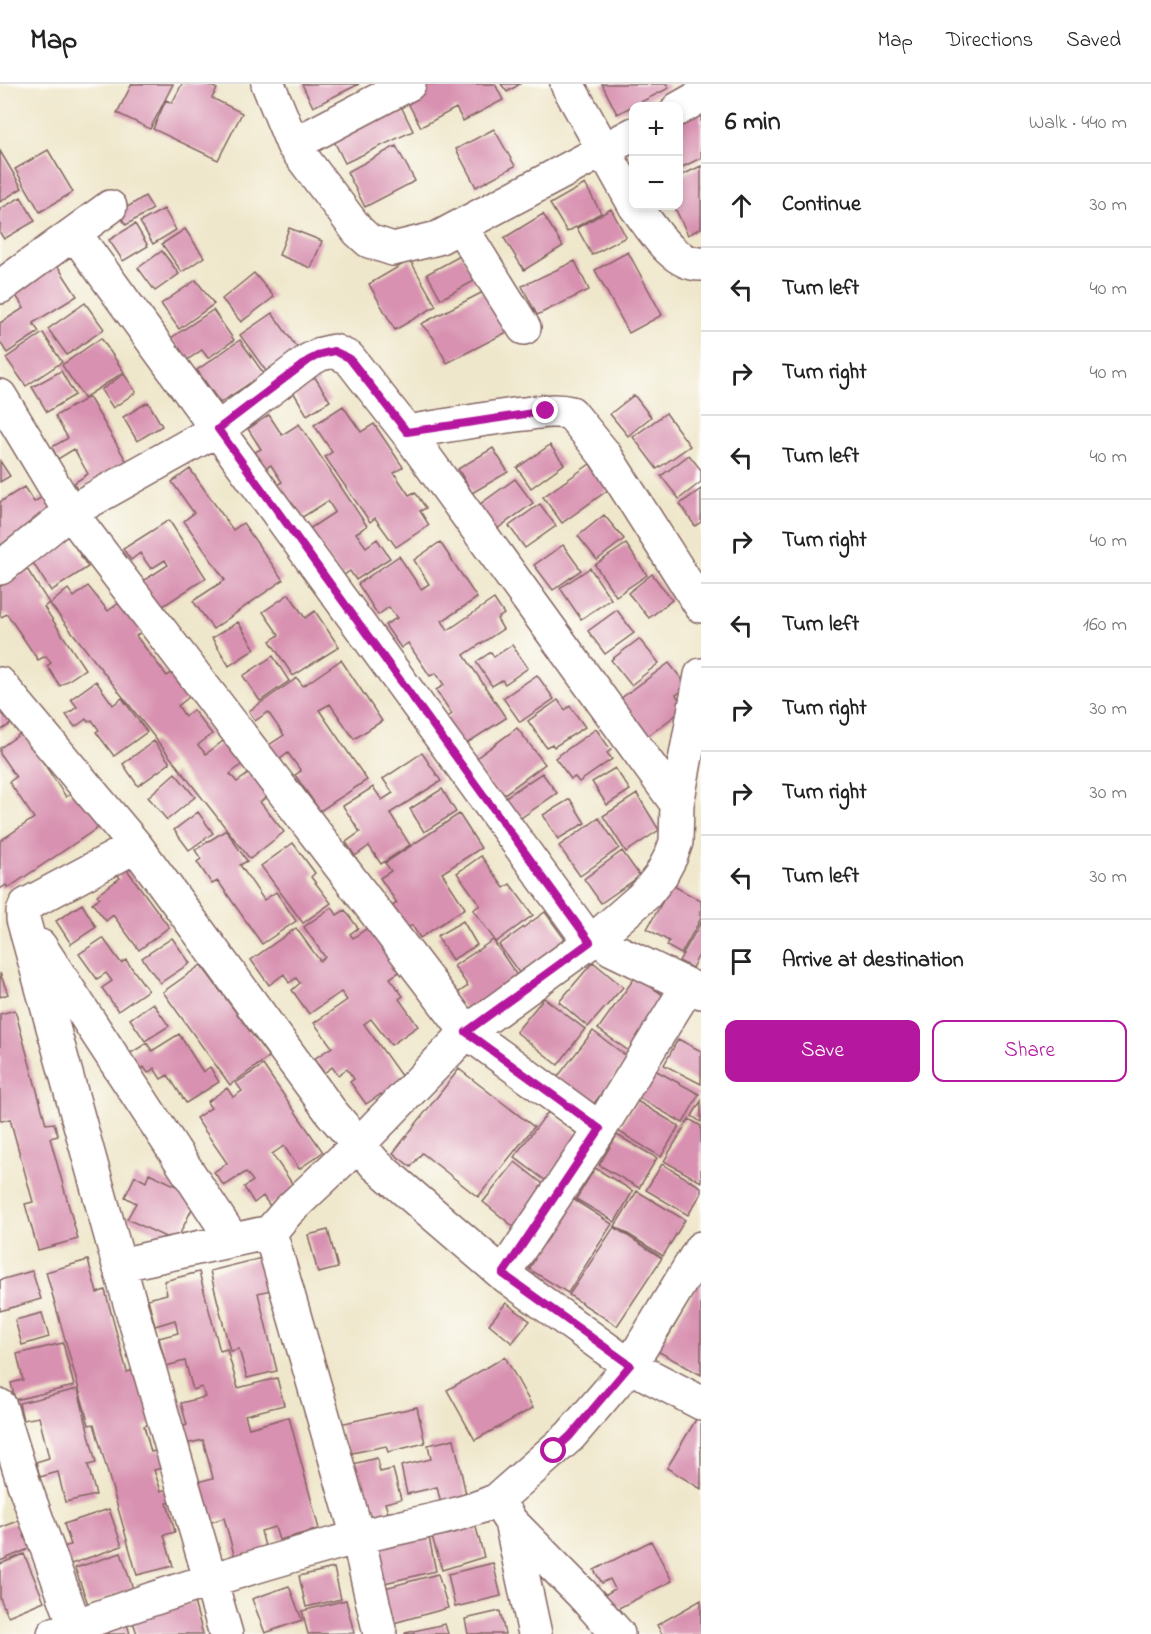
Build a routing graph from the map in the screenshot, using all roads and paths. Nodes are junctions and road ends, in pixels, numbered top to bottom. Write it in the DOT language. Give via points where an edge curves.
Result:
graph roads {
  1 [pos="268,84"];
  2 [pos="409,84"];
  3 [pos="567,84"];
  4 [pos="701,96"];
  5 [pos="683,106"];
  6 [pos="629,136"];
  7 [pos="293,145"];
  8 [pos="604,150"];
  9 [pos="629,196"];
  10 [pos="110,207"];
  11 [pos="638,210"];
  12 [pos="461,227"];
  13 [pos="75,234"];
  14 [pos="701,264"];
  15 [pos="2,281"];
  16 [pos="524,328"];
  17 [pos="0,396"];
  18 [pos="218,429"];
  19 [pos="407,432"];
  20 [pos="70,512"];
  21 [pos="0,568"];
  22 [pos="701,606"];
  23 [pos="701,675"];
  24 [pos="0,684"];
  25 [pos="677,804"];
  26 [pos="136,846"];
  27 [pos="23,919"];
  28 [pos="593,940"];
  29 [pos="694,989"];
  30 [pos="466,1032"];
  31 [pos="600,1129"];
  32 [pos="358,1145"];
  33 [pos="270,1232"];
  34 [pos="231,1239"];
  35 [pos="701,1248"];
  36 [pos="119,1265"];
  37 [pos="503,1274"];
  38 [pos="630,1365"];
  39 [pos="701,1403"];
  40 [pos="0,1406"];
  41 [pos="12,1487"];
  42 [pos="504,1511"];
  43 [pos="358,1537"];
  44 [pos="210,1579"];
  45 [pos="65,1630"];
  46 [pos="226,1634"];
  47 [pos="380,1634"];
  48 [pos="535,1634"];
  49 [pos="618,1634"];
  1 -- 7 [label="street"];
  2 -- 7 [label="street"];
  3 -- 8 [label="street"];
  4 -- 5 [label="street"];
  6 -- 8 [label="street"];
  7 -- 12 [label="street" via="369,241 393,249 438,238"];
  8 -- 9 [label="street"];
  8 -- 12 [label="street"];
  10 -- 13 [label="street"];
  11 -- 14 [label="street" via="669,248 683,260"];
  12 -- 16 [label="street"];
  13 -- 15 [label="street"];
  13 -- 18 [label="street"];
  17 -- 20 [label="street"];
  18 -- 19 [label="street" via="309,360 334,351 349,358"];
  18 -- 20 [label="street"];
  18 -- 28 [label="street"];
  19 -- 22 [label="street" via="510,415 571,413 605,455"];
  19 -- 25 [label="street"];
  20 -- 21 [label="street"];
  20 -- 30 [label="street"];
  23 -- 25 [label="street"];
  24 -- 26 [label="street"];
  25 -- 28 [label="street" via="676,842 661,875 646,894"];
  26 -- 27 [label="street" via="26,905"];
  26 -- 32 [label="street"];
  27 -- 34 [label="street"];
  27 -- 36 [label="street"];
  28 -- 29 [label="street"];
  28 -- 30 [label="street"];
  29 -- 31 [label="street"];
  30 -- 31 [label="street"];
  30 -- 32 [label="street"];
  31 -- 37 [label="street"];
  32 -- 33 [label="street"];
  32 -- 37 [label="street" via="376,1166"];
  33 -- 34 [label="street"];
  33 -- 43 [label="street"];
  34 -- 36 [label="street"];
  35 -- 38 [label="street"];
  36 -- 44 [label="street"];
  37 -- 38 [label="street"];
  38 -- 39 [label="street"];
  38 -- 42 [label="street"];
  40 -- 41 [label="street"];
  41 -- 45 [label="street"];
  42 -- 43 [label="street" via="461,1514"];
  42 -- 48 [label="street"];
  42 -- 49 [label="street"];
  43 -- 44 [label="street"];
  43 -- 47 [label="street"];
  44 -- 45 [label="street"];
  44 -- 46 [label="street"];
}
